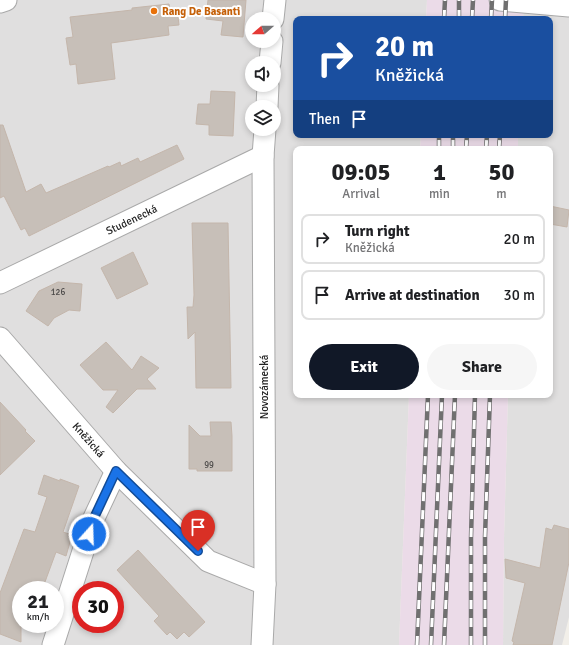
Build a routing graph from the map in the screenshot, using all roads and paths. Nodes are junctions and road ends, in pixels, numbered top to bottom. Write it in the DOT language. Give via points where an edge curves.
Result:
graph roads {
  1 [pos="6,0"];
  2 [pos="275,0"];
  3 [pos="500,0"];
  4 [pos="0,2"];
  5 [pos="569,6"];
  6 [pos="274,12"];
  7 [pos="264,136"];
  8 [pos="263,156"];
  9 [pos="0,283"];
  10 [pos="0,338"];
  11 [pos="116,471"];
  12 [pos="265,584"];
  13 [pos="53,645"];
  14 [pos="262,645"];
  1 -- 4 [label="street"];
  2 -- 6 [label="street"];
  3 -- 5 [label="street"];
  7 -- 8 [label="street, Novozámecká"];
  8 -- 9 [label="street, Studenecká"];
  8 -- 12 [label="street, Novozámecká"];
  10 -- 11 [label="street, Kněžická"];
  11 -- 12 [label="street, Kněžická" via="208,561"];
  11 -- 13 [label="street" via="93,520"];
  12 -- 14 [label="street, Novozámecká"];
}
